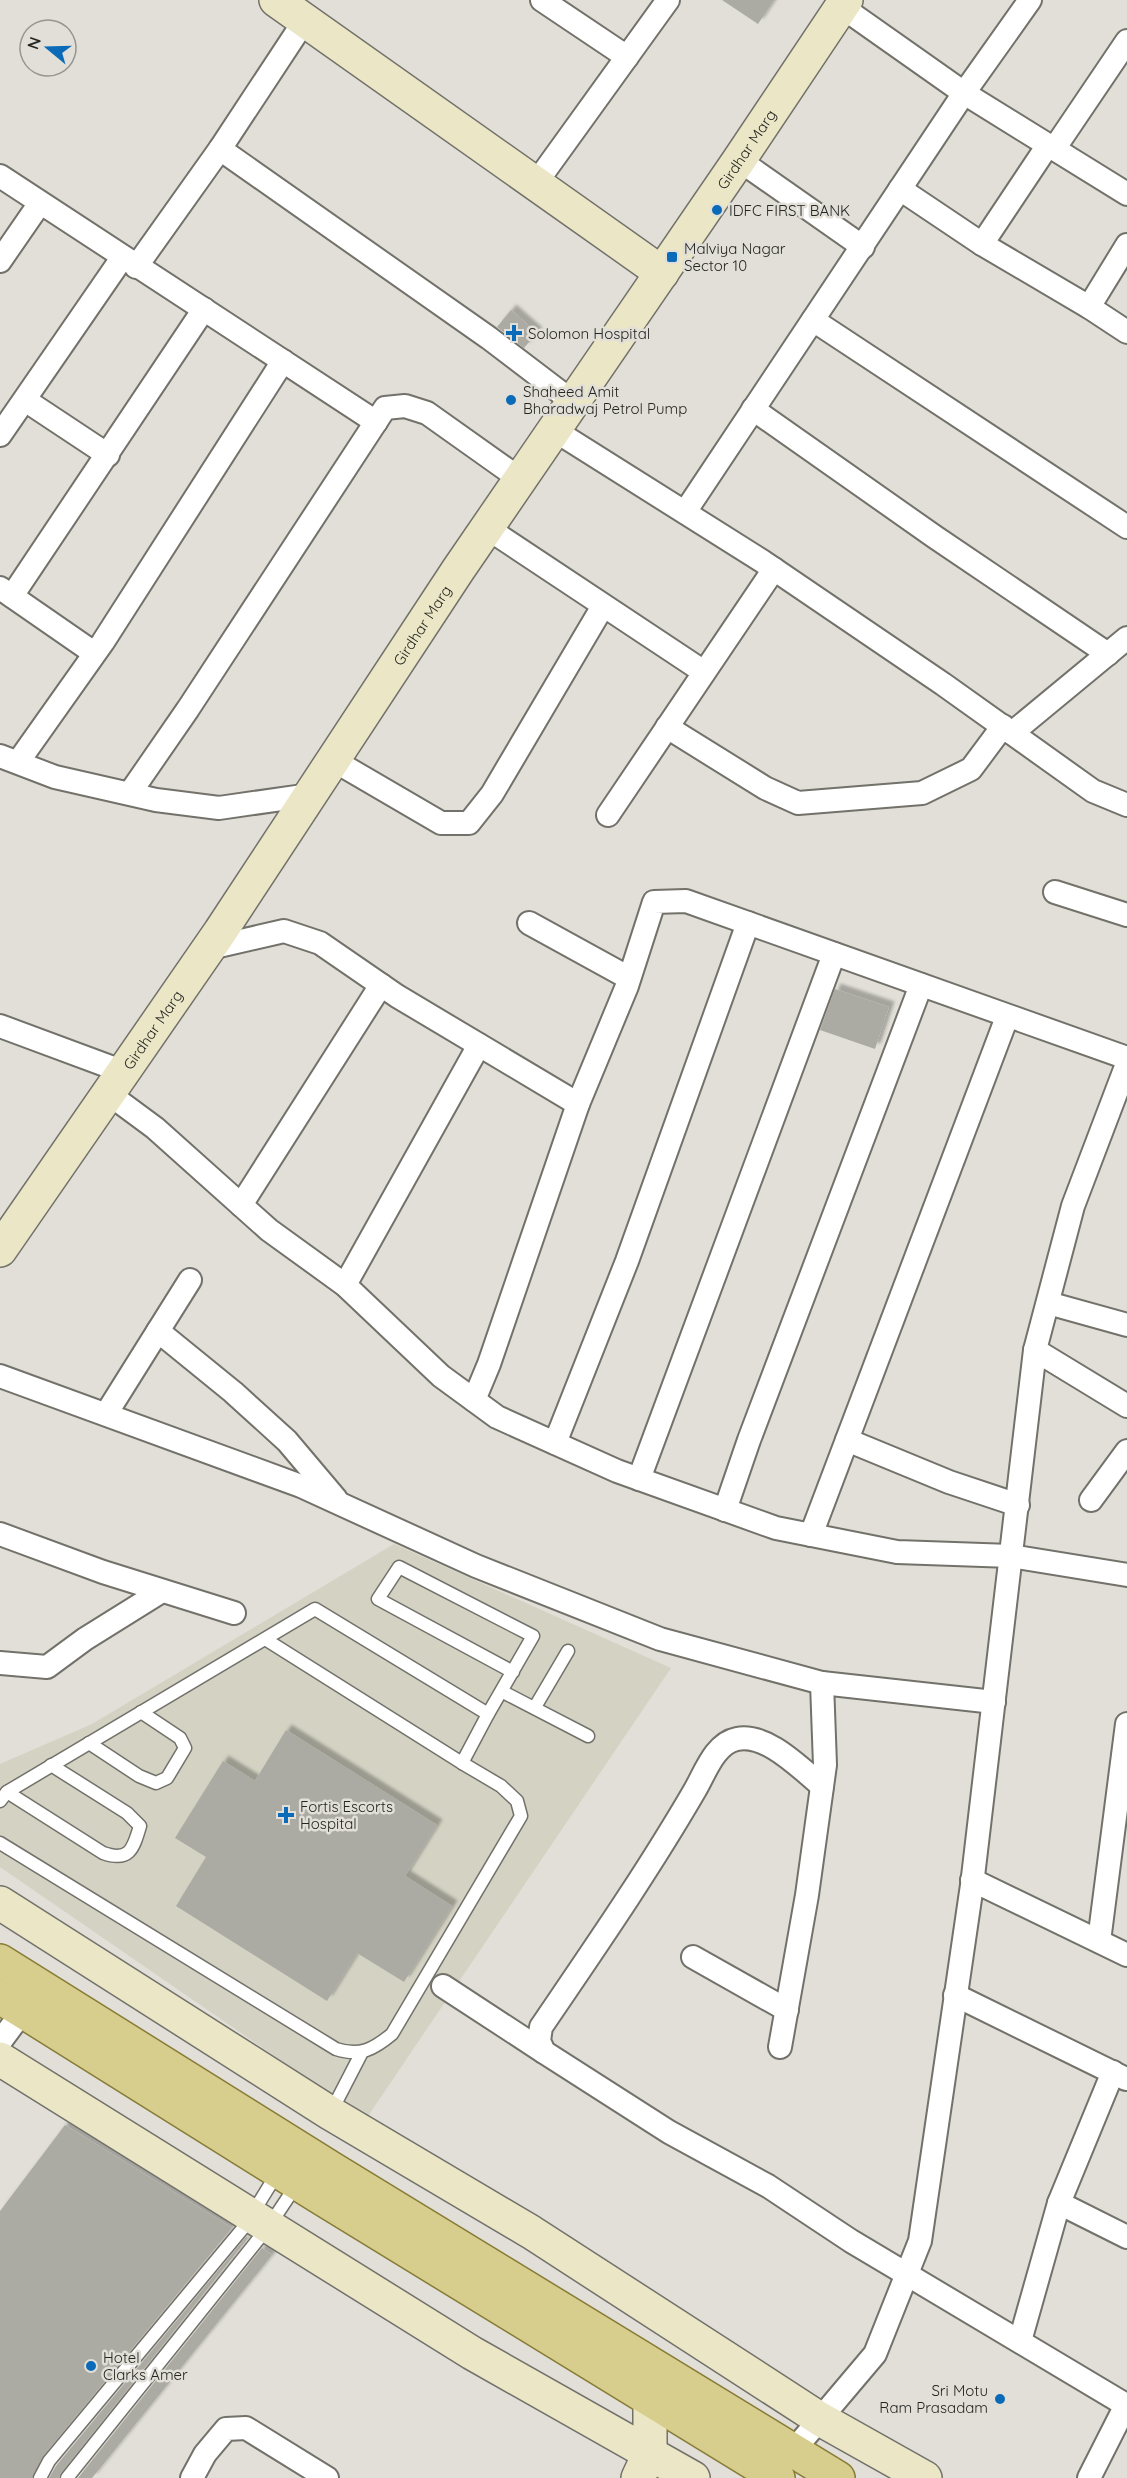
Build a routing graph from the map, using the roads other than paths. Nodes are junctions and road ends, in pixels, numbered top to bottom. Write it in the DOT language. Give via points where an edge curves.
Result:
graph roads {
  1 [pos="276,0"];
  2 [pos="542,0"];
  3 [pos="668,0"];
  4 [pos="1030,0"];
  5 [pos="844,3"];
  6 [pos="305,20"];
  7 [pos="1125,50"];
  8 [pos="627,57"];
  9 [pos="964,93"];
  10 [pos="1051,147"];
  11 [pos="220,149"];
  12 [pos="739,160"];
  13 [pos="0,176"];
  14 [pos="536,183"];
  15 [pos="900,189"];
  16 [pos="1127,194"];
  17 [pos="40,203"];
  18 [pos="982,244"];
  19 [pos="1127,245"];
  20 [pos="863,247"];
  21 [pos="0,261"];
  22 [pos="129,262"];
  23 [pos="662,273"];
  24 [pos="1089,307"];
  25 [pos="204,309"];
  26 [pos="813,320"];
  27 [pos="1127,332"];
  28 [pos="284,361"];
  29 [pos="25,399"];
  30 [pos="573,402"];
  31 [pos="753,409"];
  32 [pos="376,422"];
  33 [pos="554,430"];
  34 [pos="0,435"];
  35 [pos="108,454"];
  36 [pos="520,479"];
  37 [pos="685,512"];
  38 [pos="1127,527"];
  39 [pos="487,528"];
  40 [pos="774,569"];
  41 [pos="6,592"];
  42 [pos="603,606"];
  43 [pos="1127,638"];
  44 [pos="94,653"];
  45 [pos="1108,654"];
  46 [pos="704,672"];
  47 [pos="667,727"];
  48 [pos="1008,729"];
  49 [pos="9,759"];
  50 [pos="333,760"];
  51 [pos="130,793"];
  52 [pos="303,805"];
  53 [pos="1127,805"];
  54 [pos="608,814"];
  55 [pos="1055,892"];
  56 [pos="1127,915"];
  57 [pos="529,923"];
  58 [pos="748,923"];
  59 [pos="215,940"];
  60 [pos="834,954"];
  61 [pos="629,978"];
  62 [pos="381,985"];
  63 [pos="921,986"];
  64 [pos="1007,1017"];
  65 [pos="0,1026"];
  66 [pos="479,1045"];
  67 [pos="1127,1058"];
  68 [pos="1127,1064"];
  69 [pos="116,1083"];
  70 [pos="578,1104"];
  71 [pos="241,1205"];
  72 [pos="0,1250"];
  73 [pos="190,1280"];
  74 [pos="345,1285"];
  75 [pos="1048,1303"];
  76 [pos="1127,1325"];
  77 [pos="159,1331"];
  78 [pos="1035,1350"];
  79 [pos="0,1376"];
  80 [pos="474,1400"];
  81 [pos="1127,1406"];
  82 [pos="106,1414"];
  83 [pos="847,1440"];
  84 [pos="555,1443"];
  85 [pos="1127,1451"];
  86 [pos="639,1479"];
  87 [pos="1091,1500"];
  88 [pos="339,1503"];
  89 [pos="1018,1505"];
  90 [pos="725,1510"];
  91 [pos="0,1534"];
  92 [pos="811,1535"];
  93 [pos="1011,1556"];
  94 [pos="1127,1575"];
  95 [pos="162,1591"];
  96 [pos="234,1613"];
  97 [pos="265,1639"];
  98 [pos="568,1651"];
  99 [pos="0,1663"];
  100 [pos="513,1672"];
  101 [pos="822,1683"];
  102 [pos="503,1692"];
  103 [pos="994,1702"];
  104 [pos="535,1707"];
  105 [pos="141,1712"];
  106 [pos="488,1714"];
  107 [pos="1127,1724"];
  108 [pos="588,1736"];
  109 [pos="88,1743"];
  110 [pos="462,1763"];
  111 [pos="51,1765"];
  112 [pos="822,1786"];
  113 [pos="3,1796"];
  114 [pos="0,1843"];
  115 [pos="972,1880"];
  116 [pos="0,1903"];
  117 [pos="1099,1941"];
  118 [pos="1127,1955"];
  119 [pos="693,1957"];
  120 [pos="0,1961"];
  121 [pos="443,1986"];
  122 [pos="956,1995"];
  123 [pos="11,2004"];
  124 [pos="787,2010"];
  125 [pos="0,2042"];
  126 [pos="780,2047"];
  127 [pos="362,2052"];
  128 [pos="544,2052"];
  129 [pos="0,2059"];
  130 [pos="1120,2076"];
  131 [pos="330,2114"];
  132 [pos="288,2177"];
  133 [pos="1059,2203"];
  134 [pos="261,2221"];
  135 [pos="1127,2237"];
  136 [pos="907,2273"];
  137 [pos="1020,2342"];
  138 [pos="650,2400"];
  139 [pos="1127,2405"];
  140 [pos="820,2419"];
  141 [pos="720,2444"];
  142 [pos="644,2465"];
  143 [pos="786,2465"];
  144 [pos="682,2475"];
  145 [pos="40,2478"];
  146 [pos="67,2478"];
  147 [pos="192,2478"];
  148 [pos="327,2478"];
  149 [pos="838,2478"];
  150 [pos="925,2478"];
  151 [pos="1089,2478"];
  1 -- 6 [label="street"];
  2 -- 8 [label="street"];
  3 -- 8 [label="street"];
  4 -- 9 [label="street"];
  5 -- 9 [label="street"];
  5 -- 12 [label="street, Girdhar Marg"];
  6 -- 11 [label="street"];
  6 -- 14 [label="street"];
  7 -- 10 [label="street"];
  8 -- 14 [label="street"];
  9 -- 10 [label="street"];
  9 -- 15 [label="street"];
  10 -- 16 [label="street"];
  10 -- 18 [label="street"];
  11 -- 22 [label="street"];
  11 -- 30 [label="street" via="489,338"];
  12 -- 20 [label="street"];
  12 -- 23 [label="street, Girdhar Marg"];
  13 -- 17 [label="street"];
  14 -- 23 [label="street"];
  15 -- 18 [label="street"];
  15 -- 20 [label="street"];
  17 -- 21 [label="street"];
  17 -- 22 [label="street"];
  18 -- 24 [label="street"];
  19 -- 24 [label="street"];
  20 -- 26 [label="street"];
  22 -- 25 [label="street"];
  22 -- 29 [label="street"];
  23 -- 30 [label="street, Girdhar Marg"];
  24 -- 27 [label="street"];
  25 -- 28 [label="street"];
  25 -- 35 [label="street"];
  26 -- 31 [label="street"];
  26 -- 38 [label="street"];
  28 -- 32 [label="street"];
  28 -- 44 [label="street"];
  29 -- 34 [label="street"];
  29 -- 35 [label="street"];
  30 -- 33 [label="street, Girdhar Marg"];
  31 -- 37 [label="street"];
  31 -- 45 [label="street"];
  32 -- 36 [label="street" via="385,408 405,406 427,413"];
  32 -- 51 [label="street"];
  33 -- 36 [label="street, Girdhar Marg"];
  33 -- 37 [label="street"];
  35 -- 41 [label="street"];
  36 -- 39 [label="street, Girdhar Marg"];
  37 -- 40 [label="street"];
  39 -- 42 [label="street"];
  39 -- 50 [label="street, Girdhar Marg"];
  40 -- 46 [label="street"];
  40 -- 48 [label="street"];
  41 -- 44 [label="street"];
  42 -- 46 [label="street"];
  42 -- 50 [label="street" via="492,794 469,823 441,823"];
  43 -- 45 [label="street"];
  44 -- 49 [label="street"];
  45 -- 48 [label="street"];
  46 -- 47 [label="street"];
  47 -- 48 [label="street" via="765,788 798,803 922,793 971,768"];
  47 -- 54 [label="street"];
  48 -- 53 [label="street" via="1093,791"];
  49 -- 51 [label="street" via="55,777"];
  50 -- 52 [label="street, Girdhar Marg"];
  51 -- 52 [label="street" via="219,808"];
  52 -- 59 [label="street, Girdhar Marg"];
  55 -- 56 [label="street"];
  57 -- 61 [label="street"];
  58 -- 60 [label="street"];
  58 -- 61 [label="street" via="686,901 654,902"];
  58 -- 84 [label="street" via="627,1261"];
  59 -- 62 [label="street" via="284,931 320,943"];
  59 -- 69 [label="street, Girdhar Marg"];
  60 -- 63 [label="street"];
  60 -- 86 [label="street"];
  61 -- 70 [label="street"];
  62 -- 66 [label="street"];
  62 -- 71 [label="street"];
  63 -- 64 [label="street"];
  63 -- 90 [label="street"];
  64 -- 67 [label="street"];
  64 -- 83 [label="street"];
  65 -- 69 [label="street"];
  66 -- 70 [label="street"];
  66 -- 74 [label="street"];
  68 -- 75 [label="street" via="1073,1206"];
  69 -- 71 [label="street" via="155,1128"];
  69 -- 72 [label="street, Girdhar Marg"];
  70 -- 80 [label="street"];
  71 -- 74 [label="street"];
  73 -- 77 [label="street"];
  74 -- 80 [label="street" via="441,1376"];
  75 -- 76 [label="street"];
  75 -- 78 [label="street"];
  77 -- 82 [label="street"];
  77 -- 88 [label="street" via="287,1441"];
  78 -- 81 [label="street"];
  78 -- 89 [label="street"];
  79 -- 82 [label="street"];
  80 -- 84 [label="street" via="497,1417"];
  82 -- 88 [label="street" via="301,1485"];
  83 -- 89 [label="street" via="949,1482"];
  83 -- 92 [label="street"];
  84 -- 86 [label="street"];
  85 -- 87 [label="street"];
  86 -- 90 [label="street"];
  88 -- 101 [label="street" via="477,1566 660,1639"];
  89 -- 93 [label="street"];
  90 -- 92 [label="street" via="776,1528"];
  91 -- 95 [label="street"];
  92 -- 93 [label="street" via="897,1552"];
  93 -- 94 [label="street"];
  93 -- 103 [label="street"];
  95 -- 96 [label="street"];
  95 -- 99 [label="street" via="47,1667"];
  97 -- 105 [label="lane"];
  97 -- 106 [label="lane" via="315,1610"];
  97 -- 110 [label="lane"];
  98 -- 104 [label="lane"];
  100 -- 100 [label="lane" via="533,1636 399,1568 378,1599"];
  100 -- 102 [label="lane"];
  101 -- 103 [label="street"];
  101 -- 112 [label="street"];
  102 -- 104 [label="lane"];
  102 -- 106 [label="lane"];
  103 -- 115 [label="street"];
  104 -- 108 [label="lane"];
  105 -- 109 [label="lane"];
  105 -- 109 [label="lane" via="180,1738 185,1748 167,1778 156,1783 140,1776"];
  106 -- 110 [label="lane"];
  107 -- 117 [label="street"];
  109 -- 111 [label="lane"];
  110 -- 127 [label="lane" via="518,1801 521,1816 392,2034"];
  111 -- 113 [label="lane"];
  111 -- 113 [label="lane" via="127,1813 140,1826 128,1853 116,1857 103,1853"];
  112 -- 124 [label="street"];
  112 -- 128 [label="street" via="773,1746 737,1739 719,1748 681,1814 541,2027 539,2041"];
  114 -- 127 [label="lane" via="336,2049"];
  115 -- 117 [label="street"];
  115 -- 122 [label="street"];
  116 -- 131 [label="street"];
  117 -- 118 [label="street"];
  119 -- 124 [label="street"];
  120 -- 143 [label="main road" via="334,2170"];
  121 -- 128 [label="street"];
  122 -- 130 [label="street"];
  122 -- 136 [label="street" via="920,2241"];
  123 -- 125 [label="street"];
  123 -- 132 [label="main road"];
  124 -- 126 [label="street"];
  127 -- 131 [label="lane"];
  128 -- 136 [label="street" via="669,2132 768,2186"];
  129 -- 134 [label="street"];
  130 -- 133 [label="street"];
  131 -- 140 [label="street" via="531,2232"];
  132 -- 134 [label="lane"];
  132 -- 134 [label="lane"];
  132 -- 138 [label="main road"];
  133 -- 135 [label="street"];
  133 -- 137 [label="street"];
  134 -- 142 [label="street"];
  134 -- 145 [label="lane" via="49,2461"];
  134 -- 146 [label="lane"];
  136 -- 137 [label="street"];
  136 -- 140 [label="street" via="874,2354"];
  137 -- 139 [label="street"];
  138 -- 141 [label="main road"];
  138 -- 142 [label="street"];
  139 -- 151 [label="street"];
  140 -- 143 [label="street"];
  140 -- 150 [label="street"];
  141 -- 143 [label="main road"];
  141 -- 144 [label="street"];
  142 -- 144 [label="street"];
  143 -- 149 [label="main road"];
  147 -- 148 [label="street" via="205,2454 226,2429 246,2428"];
}
